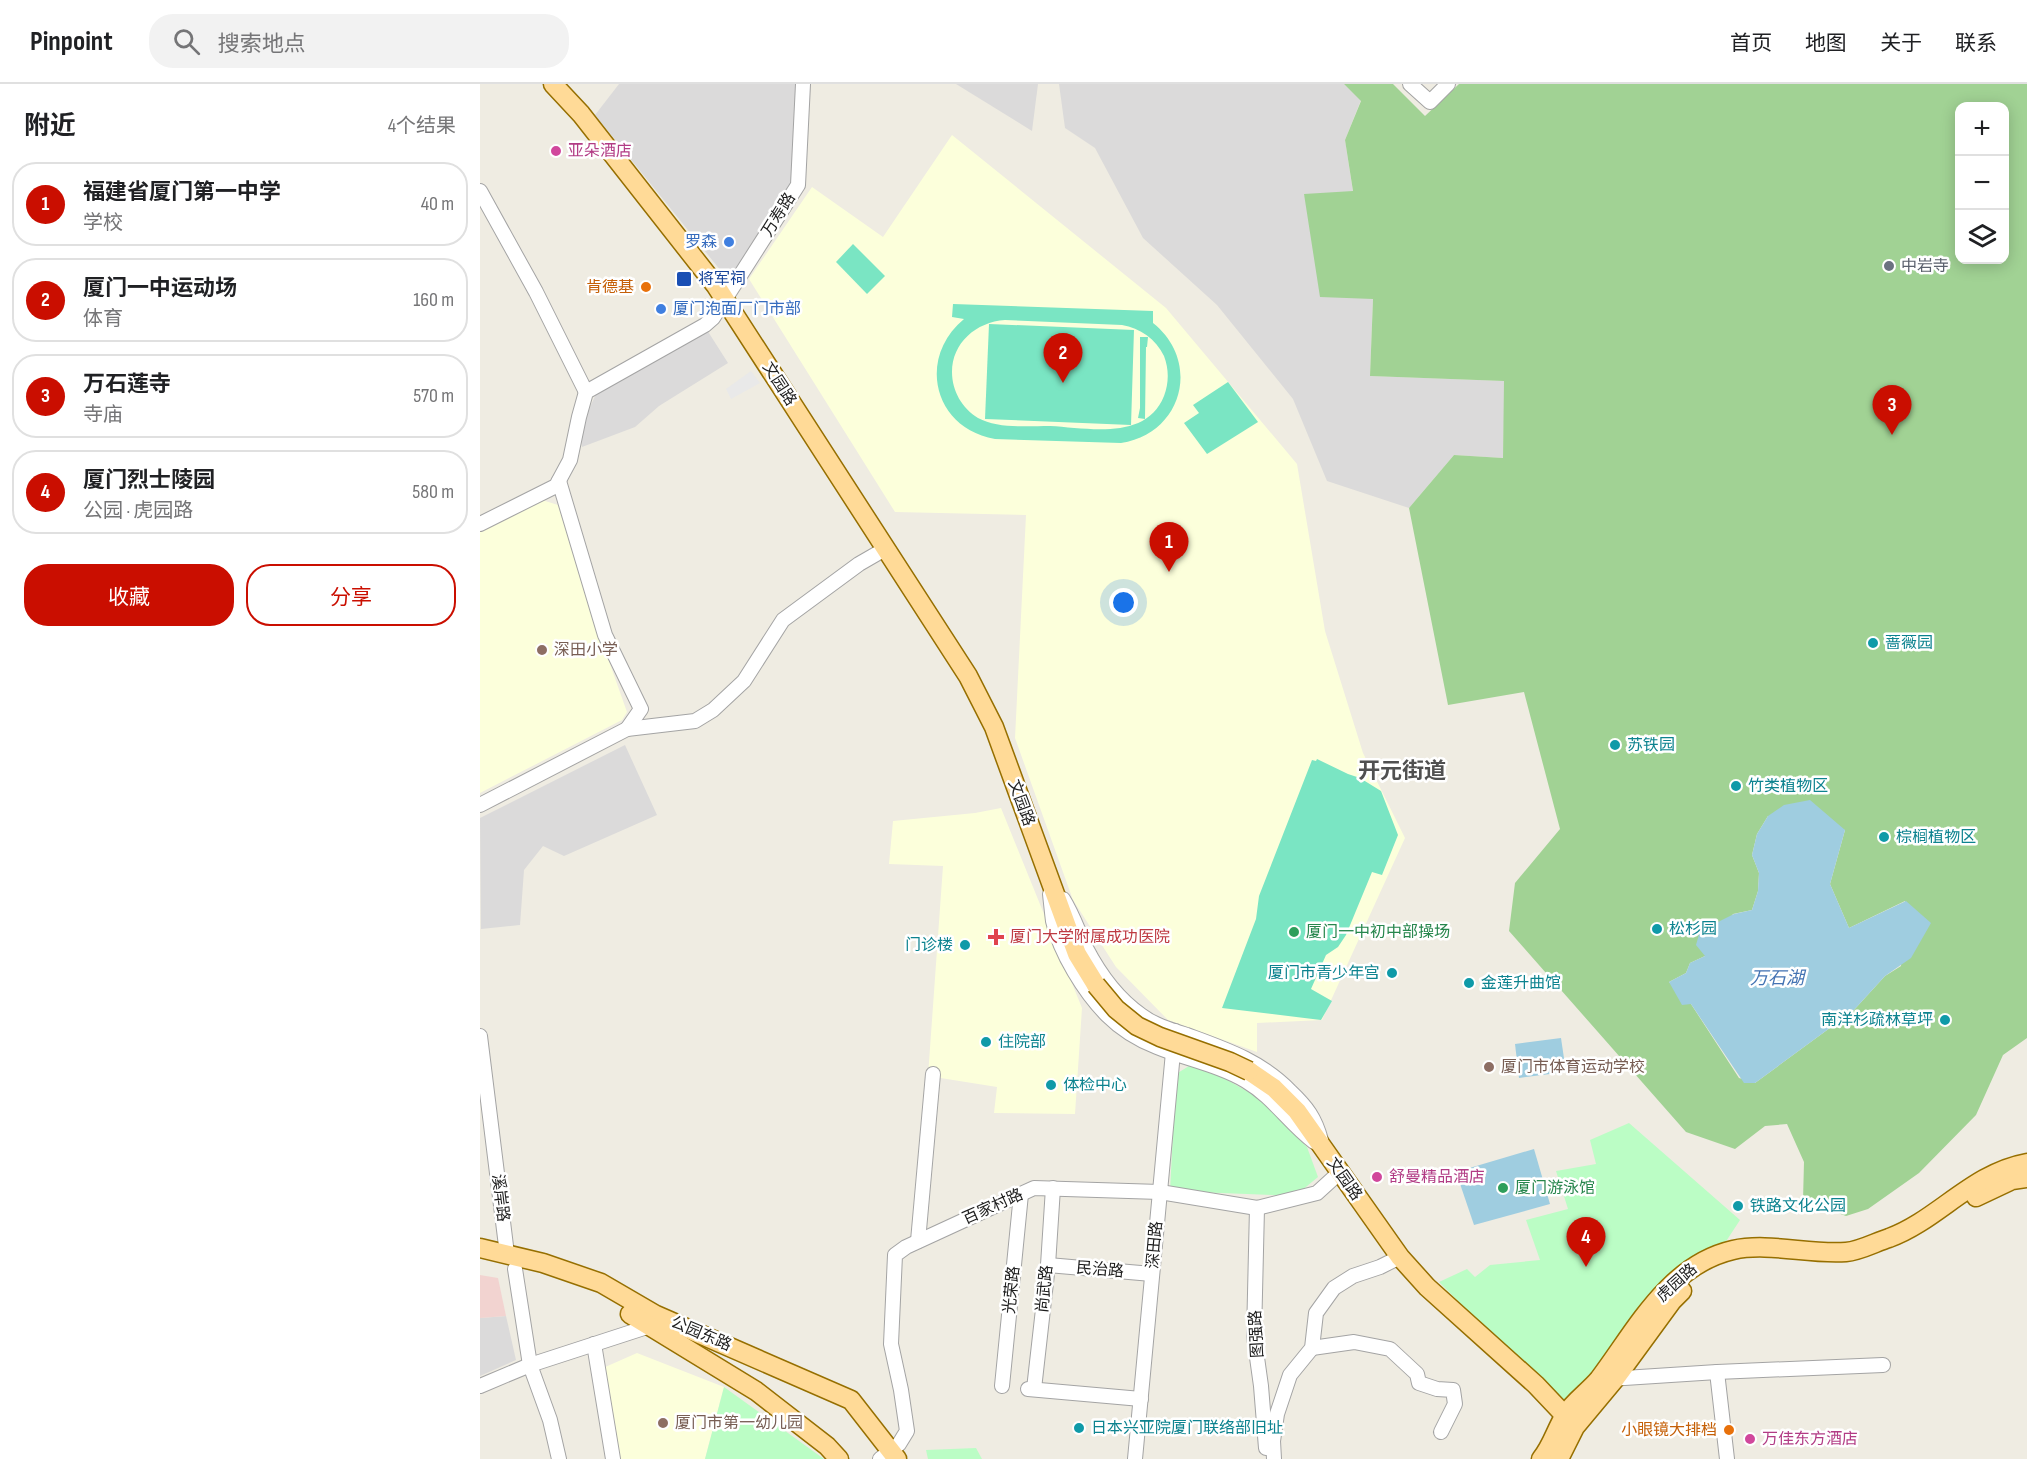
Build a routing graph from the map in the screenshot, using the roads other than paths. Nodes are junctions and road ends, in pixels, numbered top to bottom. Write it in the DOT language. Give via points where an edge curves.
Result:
graph roads {
  1 [pos="553,84"];
  2 [pos="803,84"];
  3 [pos="1410,84"];
  4 [pos="1448,84"];
  5 [pos="480,191"];
  6 [pos="725,300"];
  7 [pos="586,392"];
  8 [pos="559,481"];
  9 [pos="480,524"];
  10 [pos="885,549"];
  11 [pos="627,729"];
  12 [pos="480,805"];
  13 [pos="1047,874"];
  14 [pos="1175,1031"];
  15 [pos="480,1035"];
  16 [pos="1173,1053"];
  17 [pos="933,1074"];
  18 [pos="485,1120"];
  19 [pos="1324,1149"];
  20 [pos="2027,1163"];
  21 [pos="1339,1173"];
  22 [pos="2027,1178"];
  23 [pos="1053,1188"];
  24 [pos="1160,1192"];
  25 [pos="1021,1194"];
  26 [pos="1958,1202"];
  27 [pos="1257,1208"];
  28 [pos="918,1241"];
  29 [pos="480,1248"];
  30 [pos="1400,1257"];
  31 [pos="480,1260"];
  32 [pos="511,1261"];
  33 [pos="1048,1265"];
  34 [pos="1152,1275"];
  35 [pos="650,1326"];
  36 [pos="594,1344"];
  37 [pos="1312,1348"];
  38 [pos="530,1365"];
  39 [pos="1883,1365"];
  40 [pos="1717,1371"];
  41 [pos="1606,1380"];
  42 [pos="480,1386"];
  43 [pos="1002,1386"];
  44 [pos="1141,1399"];
  45 [pos="1570,1421"];
  46 [pos="1441,1432"];
  47 [pos="889,1456"];
  48 [pos="559,1459"];
  49 [pos="613,1459"];
  50 [pos="839,1459"];
  51 [pos="1135,1459"];
  52 [pos="1267,1459"];
  53 [pos="1274,1459"];
  54 [pos="1541,1459"];
  55 [pos="1559,1459"];
  56 [pos="1727,1459"];
  1 -- 6 [label="main road, 文园路" via="581,114"];
  2 -- 6 [label="street, 万寿路" via="798,185"];
  3 -- 4 [label="street" via="1430,102"];
  5 -- 7 [label="street"];
  6 -- 7 [label="street, 万寿路" via="705,325"];
  6 -- 10 [label="main road, 文园路"];
  7 -- 8 [label="street" via="570,460"];
  8 -- 9 [label="street"];
  8 -- 11 [label="street" via="605,635 641,709"];
  10 -- 11 [label="street" via="783,620 744,681 713,710 695,721"];
  10 -- 13 [label="main road, 文园路" via="968,676 994,727"];
  11 -- 12 [label="street"];
  13 -- 14 [label="street" via="1074,916 1086,948 1105,978 1142,1016"];
  13 -- 16 [label="street" via="1054,924 1067,957 1087,990 1107,1016 1131,1034"];
  13 -- 19 [label="main road, 文园路, bridge" via="1077,954 1116,1009 1137,1026 1160,1037 1249,1071 1297,1111"];
  14 -- 16 [label="street, 深田路"];
  14 -- 19 [label="street" via="1234,1052 1280,1080 1316,1122"];
  15 -- 18 [label="street, 溪岸路"];
  16 -- 19 [label="street" via="1246,1080"];
  16 -- 24 [label="street, 深田路"];
  17 -- 28 [label="street"];
  18 -- 32 [label="street, 溪岸路"];
  19 -- 21 [label="main road, 文园路"];
  20 -- 26 [label="main road" via="1985,1178"];
  21 -- 27 [label="street, 百家村路" via="1317,1193"];
  21 -- 30 [label="main road, 文园路"];
  22 -- 26 [label="main road" via="2012,1180"];
  23 -- 24 [label="street, 百家村路"];
  23 -- 25 [label="street, 百家村路" via="1034,1188"];
  23 -- 33 [label="street, 尚武路"];
  24 -- 27 [label="street, 百家村路"];
  24 -- 34 [label="street, 深田路"];
  25 -- 28 [label="street, 百家村路"];
  25 -- 43 [label="street, 光荣路"];
  26 -- 41 [label="main road, 虎园路" via="1904,1232 1848,1252 1734,1250 1700,1262 1663,1292"];
  27 -- 52 [label="street, 图强路" via="1254,1336"];
  28 -- 47 [label="street, 百家村路" via="895,1255 891,1344 907,1431"];
  29 -- 32 [label="main road, 公园东路"];
  30 -- 37 [label="street" via="1334,1288 1316,1313"];
  30 -- 45 [label="main road, 文园路"];
  31 -- 32 [label="main road, 公园东路"];
  32 -- 35 [label="main road, 公园东路" via="596,1295"];
  32 -- 38 [label="street, 溪岸路"];
  32 -- 47 [label="main road, 公园东路" via="543,1263 602,1283 657,1315 851,1400"];
  33 -- 34 [label="street, 民治路"];
  33 -- 44 [label="street, 尚武路" via="1031,1389"];
  34 -- 44 [label="street, 深田路"];
  35 -- 36 [label="street"];
  35 -- 50 [label="main road, 公园东路" via="756,1391"];
  36 -- 38 [label="street"];
  36 -- 49 [label="street"];
  37 -- 46 [label="street" via="1354,1342 1390,1349 1417,1374 1419,1383 1452,1390 1455,1404"];
  37 -- 53 [label="street" via="1290,1375 1277,1414"];
  38 -- 42 [label="street"];
  38 -- 48 [label="street, 溪岸路"];
  39 -- 40 [label="street"];
  40 -- 41 [label="street"];
  40 -- 56 [label="street"];
  41 -- 45 [label="main road, 虎园路"];
  44 -- 51 [label="street, 深田路"];
  45 -- 54 [label="main road, 虎园路"];
  45 -- 55 [label="main road, 虎园路"];
}
